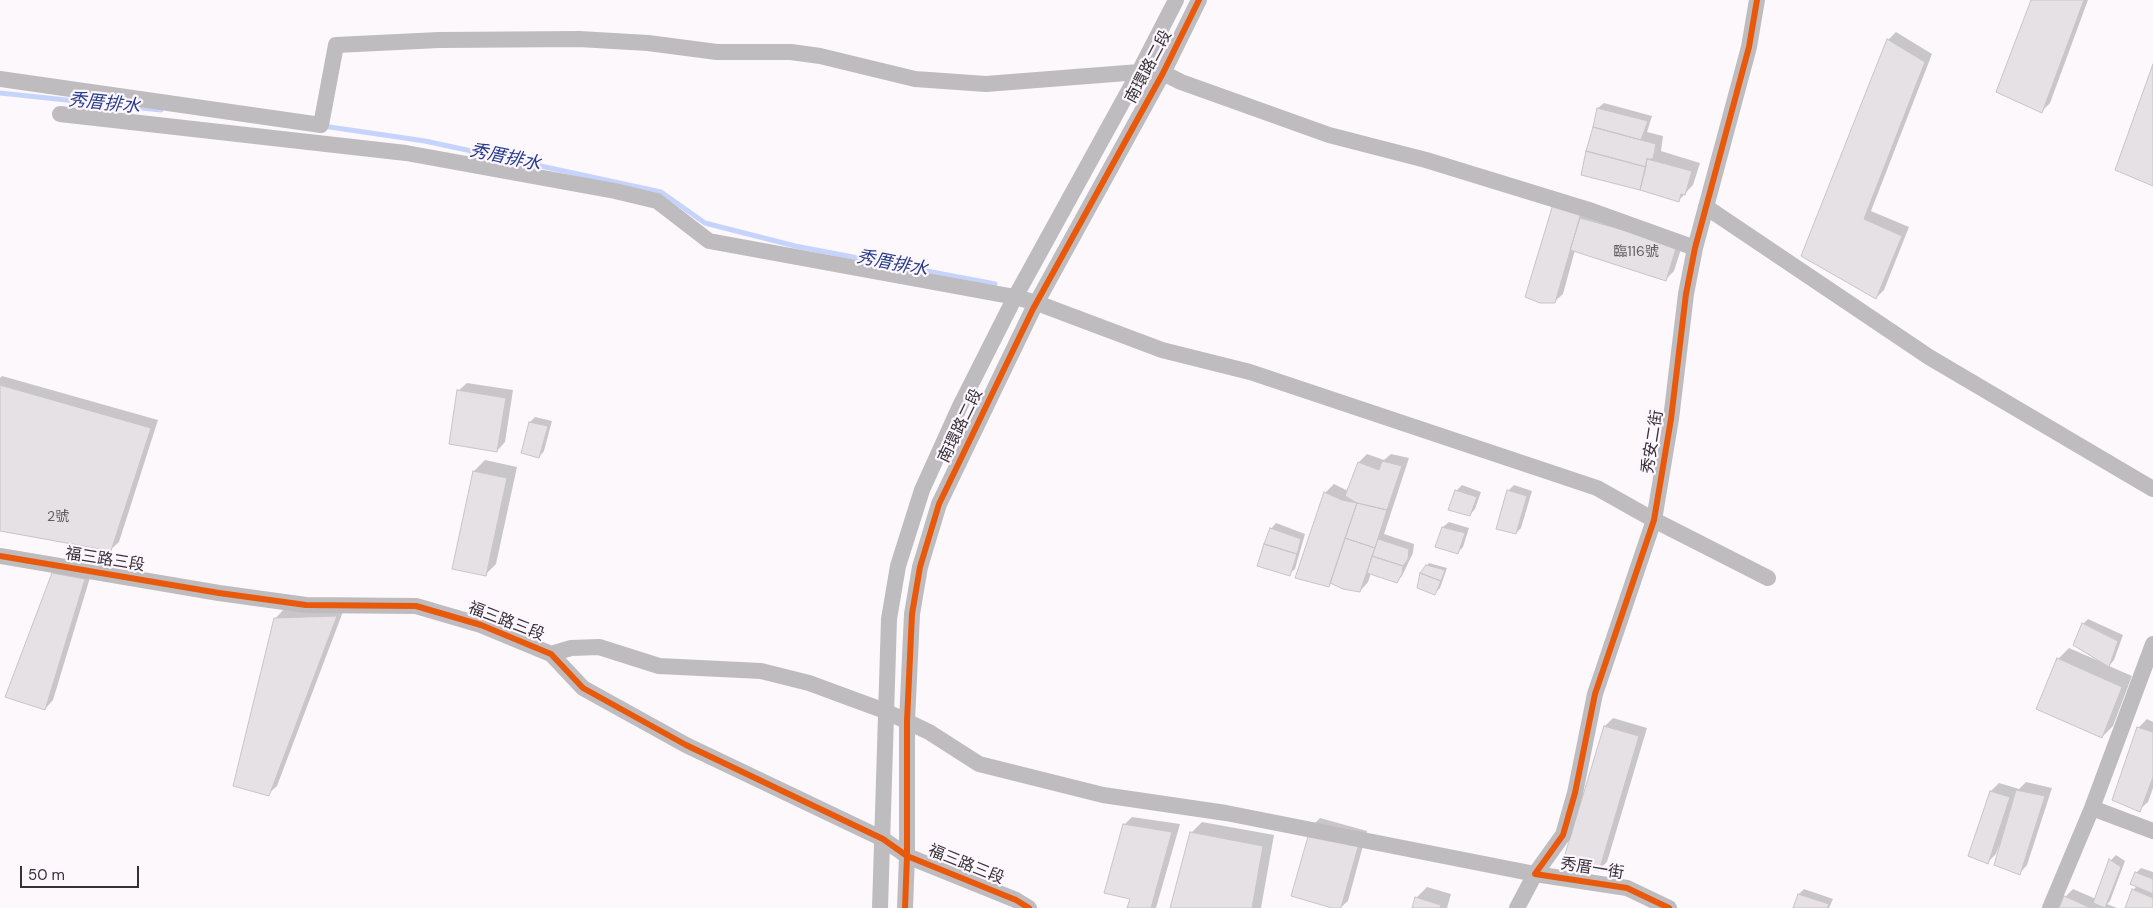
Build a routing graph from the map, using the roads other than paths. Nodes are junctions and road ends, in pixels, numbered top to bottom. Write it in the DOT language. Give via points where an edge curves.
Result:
graph roads {
  1 [pos="1176,0"];
  2 [pos="1200,0"];
  3 [pos="1757,0"];
  4 [pos="1138,72"];
  5 [pos="1163,73"];
  6 [pos="0,79"];
  7 [pos="222,111"];
  8 [pos="60,114"];
  9 [pos="221,133"];
  10 [pos="1706,207"];
  11 [pos="1695,248"];
  12 [pos="1014,297"];
  13 [pos="1037,303"];
  14 [pos="2153,489"];
  15 [pos="1654,520"];
  16 [pos="0,556"];
  17 [pos="1768,578"];
  18 [pos="2153,644"];
  19 [pos="551,654"];
  20 [pos="885,711"];
  21 [pos="906,721"];
  22 [pos="2092,808"];
  23 [pos="2153,831"];
  24 [pos="883,839"];
  25 [pos="907,856"];
  26 [pos="1535,874"];
  27 [pos="880,908"];
  28 [pos="905,908"];
  29 [pos="1029,908"];
  30 [pos="1517,908"];
  31 [pos="1670,908"];
  32 [pos="2050,908"];
  1 -- 4 [label="street, 南環路二段"];
  2 -- 5 [label="street, 南環路二段"];
  3 -- 10 [label="street, 秀安二街" via="1749,47"];
  4 -- 5 [label="street"];
  4 -- 7 [label="street" via="986,84 915,79 791,52 717,52 648,43 580,39 336,45 321,125"];
  4 -- 12 [label="street, 南環路二段"];
  5 -- 11 [label="street" via="1329,135 1435,163 1592,211"];
  5 -- 13 [label="street, 南環路二段"];
  6 -- 7 [label="street"];
  7 -- 9 [label="street"];
  8 -- 9 [label="street"];
  9 -- 12 [label="street" via="406,153 615,191 657,200 709,241"];
  10 -- 11 [label="street, 秀安二街"];
  10 -- 14 [label="street" via="1929,357"];
  11 -- 15 [label="street, 秀安二街"];
  12 -- 13 [label="street"];
  12 -- 20 [label="street, 南環路二段" via="922,490 898,566 889,619"];
  13 -- 15 [label="street" via="1162,350 1250,372 1597,488"];
  13 -- 21 [label="street, 南環路二段" via="939,504 920,567 912,614"];
  15 -- 17 [label="street"];
  15 -- 26 [label="street, 秀安二街" via="1594,694 1575,793 1563,835"];
  16 -- 19 [label="street, 福三路三段" via="306,605 416,606 481,625"];
  18 -- 22 [label="street"];
  19 -- 20 [label="street, 秀厝一街" via="570,648 599,647 658,666 761,671 809,683"];
  19 -- 24 [label="street, 福三路三段" via="582,688 686,745"];
  20 -- 21 [label="street, 秀厝一街"];
  20 -- 24 [label="street, 南環路二段"];
  21 -- 25 [label="street, 南環路二段"];
  21 -- 26 [label="street, 秀厝一街" via="979,764 1103,795 1226,813"];
  22 -- 23 [label="street"];
  22 -- 32 [label="street"];
  24 -- 25 [label="street, 福三路三段"];
  24 -- 27 [label="street, 南環路二段"];
  25 -- 28 [label="street, 南環路二段"];
  25 -- 29 [label="street, 福三路三段"];
  26 -- 30 [label="street, 秀安二街"];
  26 -- 31 [label="street, 秀厝一街" via="1627,888"];
}
